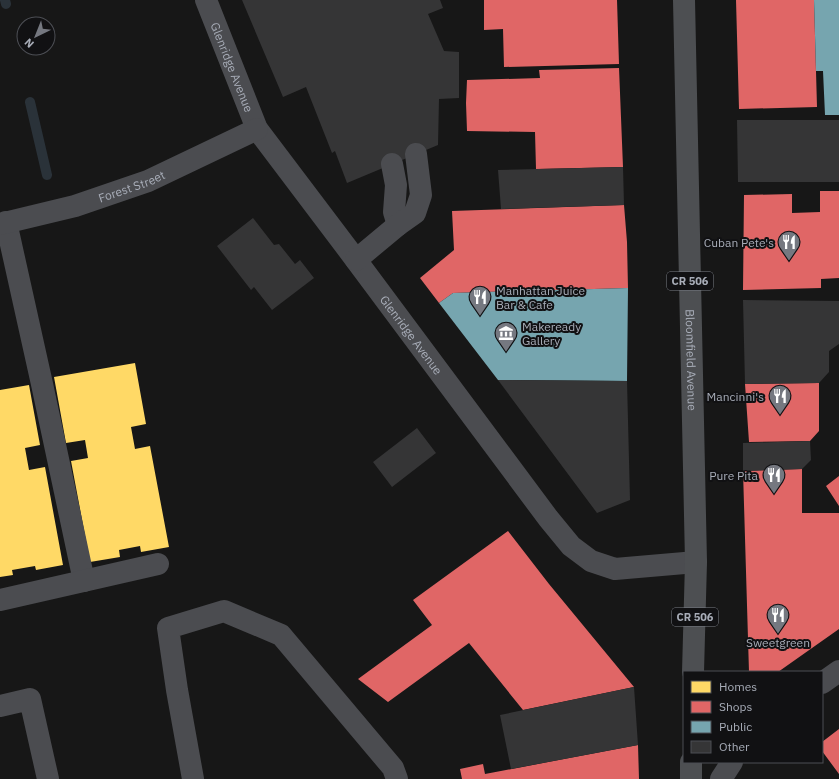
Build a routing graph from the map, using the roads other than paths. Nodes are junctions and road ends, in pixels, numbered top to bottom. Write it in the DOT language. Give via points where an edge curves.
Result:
graph roads {
  1 [pos="206,0"];
  2 [pos="684,0"];
  3 [pos="256,129"];
  4 [pos="416,154"];
  5 [pos="392,164"];
  6 [pos="3,223"];
  7 [pos="398,225"];
  8 [pos="356,260"];
  9 [pos="696,562"];
  10 [pos="158,564"];
  11 [pos="84,581"];
  12 [pos="0,600"];
  13 [pos="694,671"];
  14 [pos="839,671"];
  15 [pos="823,682"];
  16 [pos="0,706"];
  17 [pos="691,763"];
  18 [pos="731,763"];
  19 [pos="48,779"];
  20 [pos="193,779"];
  21 [pos="397,779"];
  22 [pos="691,779"];
  23 [pos="721,779"];
  1 -- 3 [label="street, Glenridge Avenue"];
  2 -- 9 [label="main road, Bloomfield Avenue / CR 506"];
  3 -- 6 [label="street, Forest Street" via="148,181 74,206"];
  3 -- 8 [label="street, Glenridge Avenue"];
  4 -- 7 [label="street" via="421,195 415,213"];
  5 -- 7 [label="street" via="396,185 394,212"];
  6 -- 11 [label="street" via="42,384"];
  7 -- 8 [label="street"];
  8 -- 9 [label="street, Glenridge Avenue" via="571,546 591,561 615,569"];
  9 -- 13 [label="main road, Bloomfield Avenue / CR 506"];
  10 -- 11 [label="street"];
  11 -- 12 [label="street"];
  14 -- 15 [label="street"];
  16 -- 19 [label="street" via="30,699"];
  17 -- 22 [label="main road"];
  18 -- 23 [label="street"];
  20 -- 21 [label="street" via="168,628 224,611 281,635 393,768"];
}
